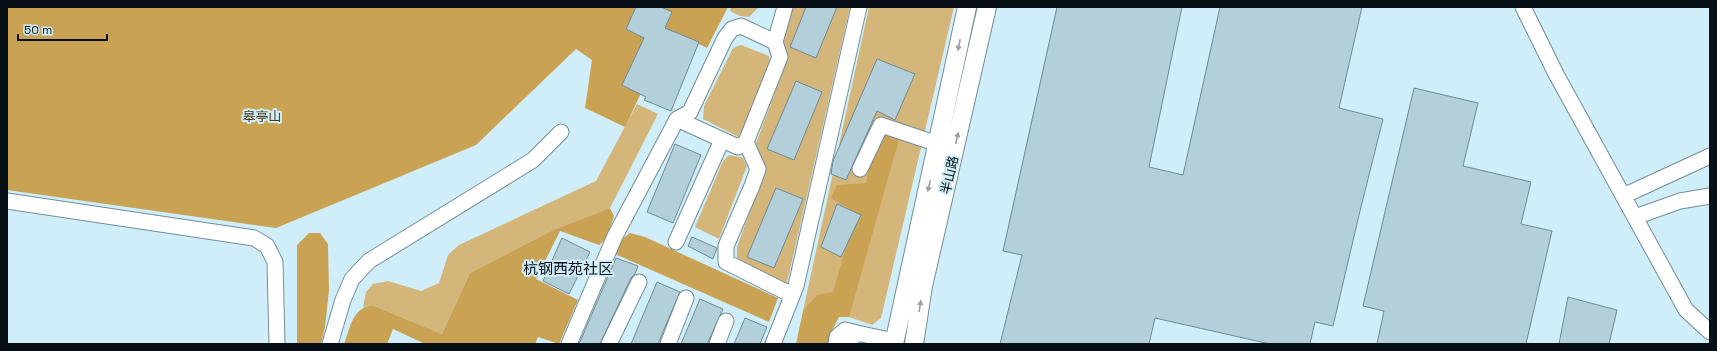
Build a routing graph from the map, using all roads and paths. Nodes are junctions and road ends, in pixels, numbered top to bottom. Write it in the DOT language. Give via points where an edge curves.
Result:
graph roads {
  1 [pos="784,7"];
  2 [pos="858,7"];
  3 [pos="967,7"];
  4 [pos="987,7"];
  5 [pos="1523,7"];
  6 [pos="775,42"];
  7 [pos="677,119"];
  8 [pos="561,132"];
  9 [pos="722,140"];
  10 [pos="746,142"];
  11 [pos="938,144"];
  12 [pos="1710,156"];
  13 [pos="860,169"];
  14 [pos="1624,196"];
  15 [pos="1710,196"];
  16 [pos="7,201"];
  17 [pos="1635,217"];
  18 [pos="676,242"];
  19 [pos="638,282"];
  20 [pos="792,295"];
  21 [pos="686,298"];
  22 [pos="726,321"];
  23 [pos="1710,332"];
  24 [pos="853,339"];
  25 [pos="894,343"];
  26 [pos="277,344"];
  27 [pos="330,344"];
  28 [pos="569,344"];
  29 [pos="609,344"];
  30 [pos="668,344"];
  31 [pos="717,344"];
  32 [pos="772,344"];
  33 [pos="836,344"];
  34 [pos="914,344"];
  1 -- 6 [label="street"];
  2 -- 20 [label="street"];
  3 -- 11 [label="main road, 半山路, one-way"];
  34 -- 4 [label="main road, 半山路, one-way" via="923,286"];
  5 -- 14 [label="street" via="1556,74"];
  6 -- 7 [label="street" via="741,26 732,29 725,38 690,112"];
  6 -- 10 [label="street" via="780,57"];
  7 -- 9 [label="street"];
  7 -- 28 [label="street" via="615,236"];
  8 -- 27 [label="street" via="533,160 368,261 352,279 342,300"];
  9 -- 10 [label="street" via="738,147"];
  9 -- 18 [label="street"];
  10 -- 20 [label="street" via="758,169 726,246 726,262"];
  11 -- 13 [label="street" via="881,125"];
  11 -- 25 [label="main road, 半山路, one-way"];
  12 -- 14 [label="street"];
  14 -- 17 [label="street"];
  15 -- 17 [label="street" via="1680,202"];
  16 -- 26 [label="street" via="254,238 267,246 275,262"];
  17 -- 23 [label="street" via="1686,310"];
  19 -- 29 [label="street"];
  20 -- 32 [label="street"];
  21 -- 30 [label="street"];
  22 -- 31 [label="street"];
  24 -- 25 [label="street"];
  24 -- 33 [label="street" via="845,330 837,337"];
}
